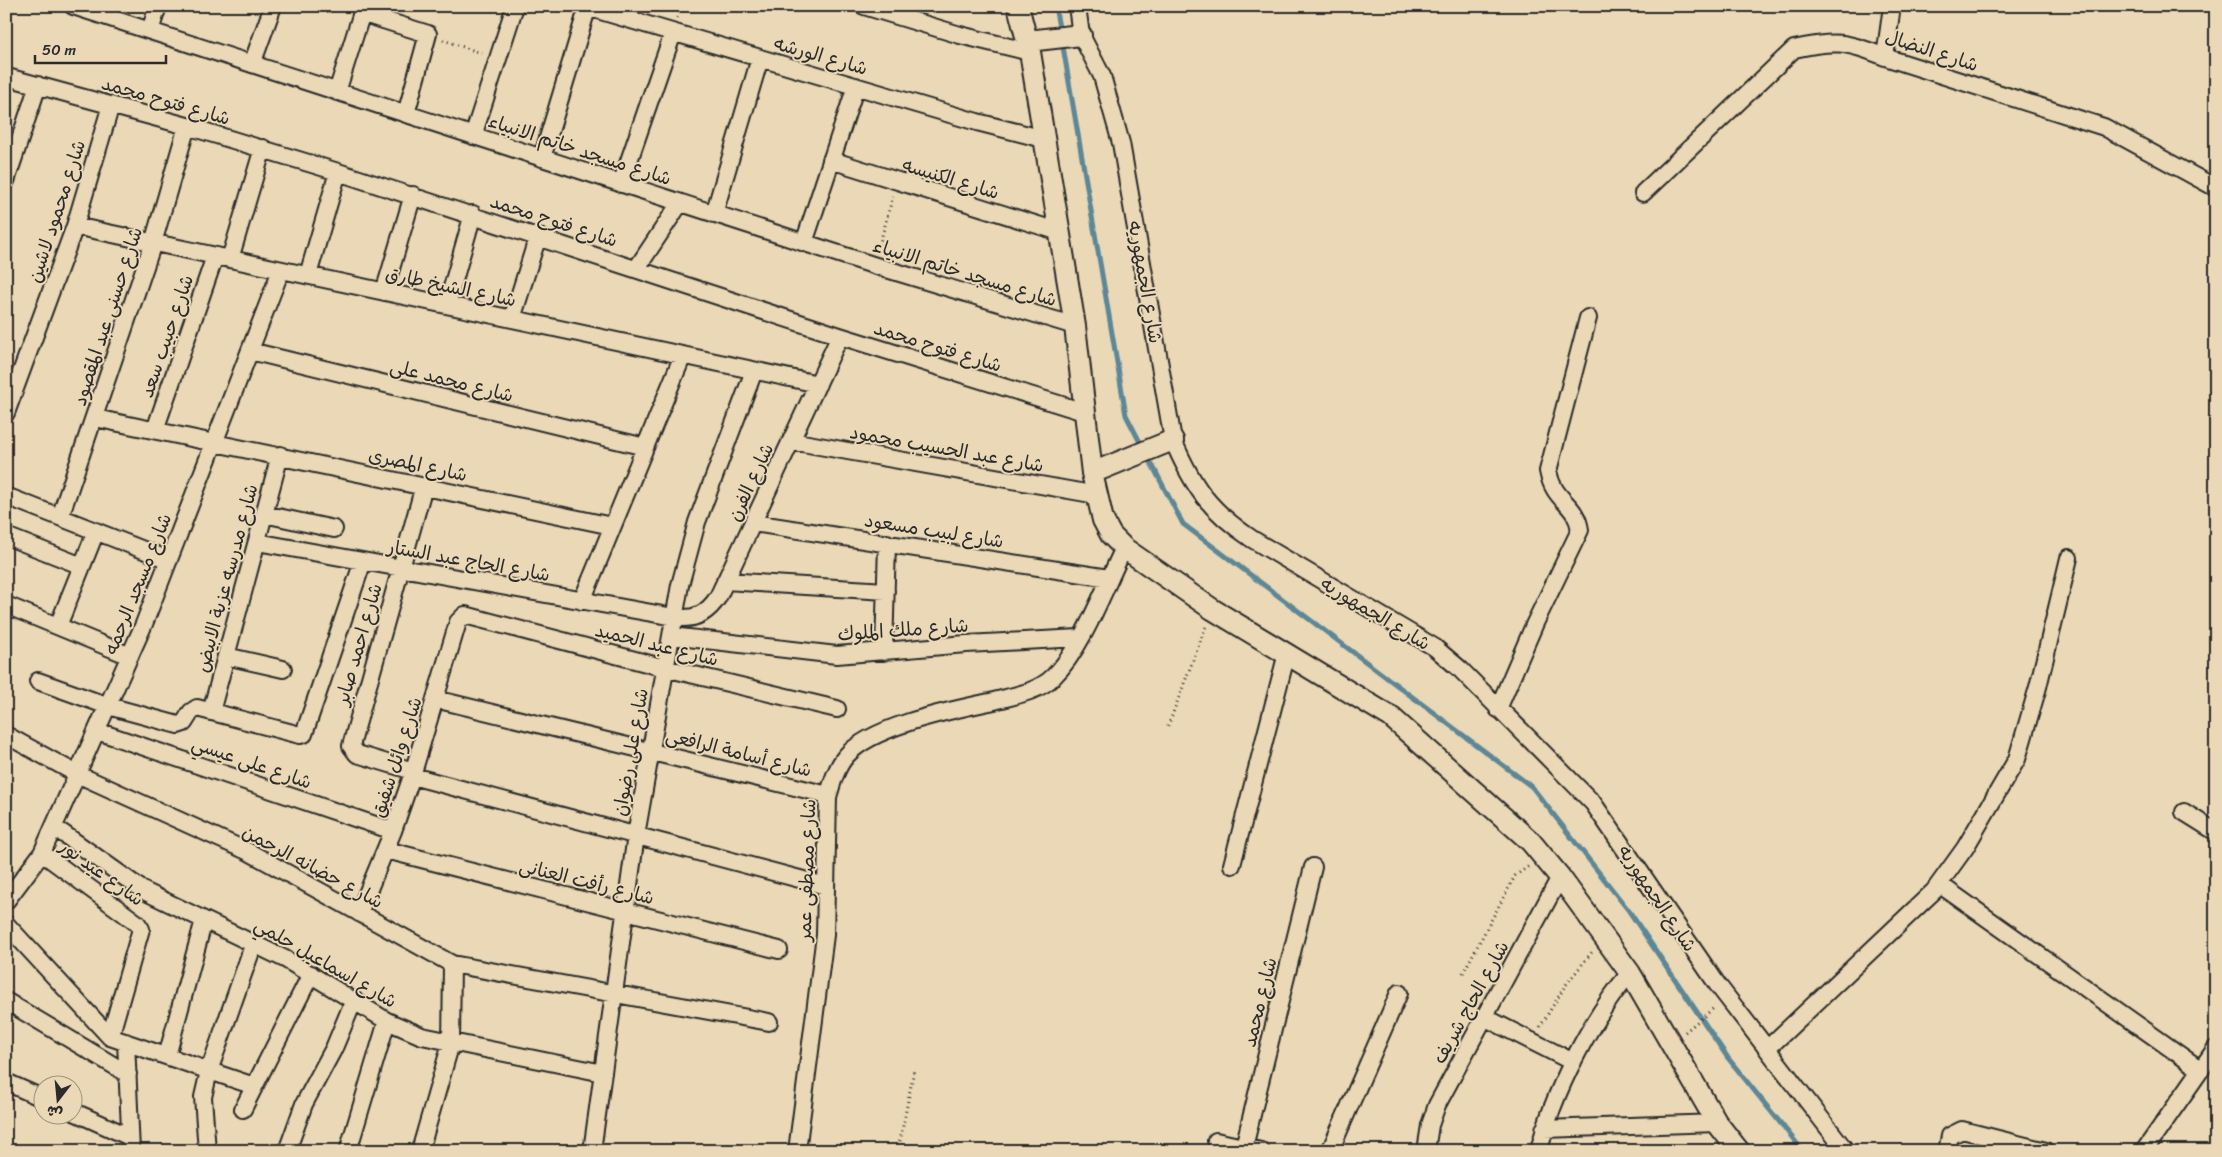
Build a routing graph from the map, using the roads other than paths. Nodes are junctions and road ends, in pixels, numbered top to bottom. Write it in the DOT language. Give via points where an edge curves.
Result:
graph roads {
  1 [pos="73,6"];
  2 [pos="158,6"];
  3 [pos="273,6"];
  4 [pos="514,6"];
  5 [pos="864,6"];
  6 [pos="1018,6"];
  7 [pos="1077,6"];
  8 [pos="1892,6"];
  9 [pos="588,7"];
  10 [pos="363,10"];
  11 [pos="150,31"];
  12 [pos="673,33"];
  13 [pos="1076,35"];
  14 [pos="1033,44"];
  15 [pos="1885,57"];
  16 [pos="760,58"];
  17 [pos="252,64"];
  18 [pos="7,77"];
  19 [pos="38,85"];
  20 [pos="856,86"];
  21 [pos="337,92"];
  22 [pos="111,105"];
  23 [pos="406,114"];
  24 [pos="188,126"];
  25 [pos="473,136"];
  26 [pos="1044,139"];
  27 [pos="263,148"];
  28 [pos="542,158"];
  29 [pos="831,160"];
  30 [pos="338,172"];
  31 [pos="6,181"];
  32 [pos="621,184"];
  33 [pos="2216,188"];
  34 [pos="1643,193"];
  35 [pos="413,195"];
  36 [pos="680,203"];
  37 [pos="473,214"];
  38 [pos="714,214"];
  39 [pos="75,226"];
  40 [pos="1060,232"];
  41 [pos="538,236"];
  42 [pos="153,243"];
  43 [pos="804,243"];
  44 [pos="223,257"];
  45 [pos="638,268"];
  46 [pos="281,270"];
  47 [pos="308,276"];
  48 [pos="384,292"];
  49 [pos="447,305"];
  50 [pos="1588,318"];
  51 [pos="512,319"];
  52 [pos="1076,326"];
  53 [pos="840,336"];
  54 [pos="250,351"];
  55 [pos="682,355"];
  56 [pos="754,371"];
  57 [pos="818,384"];
  58 [pos="1084,412"];
  59 [pos="6,413"];
  60 [pos="95,418"];
  61 [pos="155,430"];
  62 [pos="791,441"];
  63 [pos="215,442"];
  64 [pos="1165,443"];
  65 [pos="645,447"];
  66 [pos="280,455"];
  67 [pos="1092,473"];
  68 [pos="424,486"];
  69 [pos="1097,495"];
  70 [pos="6,496"];
  71 [pos="264,514"];
  72 [pos="60,517"];
  73 [pos="753,522"];
  74 [pos="612,526"];
  75 [pos="334,530"];
  76 [pos="96,531"];
  77 [pos="6,536"];
  78 [pos="257,542"];
  79 [pos="887,543"];
  80 [pos="1124,548"];
  81 [pos="2068,558"];
  82 [pos="169,560"];
  83 [pos="362,560"];
  84 [pos="82,566"];
  85 [pos="400,568"];
  86 [pos="1109,578"];
  87 [pos="725,581"];
  88 [pos="886,591"];
  89 [pos="582,601"];
  90 [pos="6,605"];
  91 [pos="468,614"];
  92 [pos="674,618"];
  93 [pos="58,626"];
  94 [pos="671,636"];
  95 [pos="1079,638"];
  96 [pos="884,652"];
  97 [pos="1287,653"];
  98 [pos="130,656"];
  99 [pos="226,656"];
  100 [pos="665,668"];
  101 [pos="283,669"];
  102 [pos="38,681"];
  103 [pos="435,700"];
  104 [pos="108,706"];
  105 [pos="837,709"];
  106 [pos="1498,709"];
  107 [pos="211,712"];
  108 [pos="97,730"];
  109 [pos="6,735"];
  110 [pos="650,752"];
  111 [pos="77,774"];
  112 [pos="413,774"];
  113 [pos="828,795"];
  114 [pos="2184,812"];
  115 [pos="54,827"];
  116 [pos="393,831"];
  117 [pos="2216,832"];
  118 [pos="636,836"];
  119 [pos="386,850"];
  120 [pos="42,853"];
  121 [pos="1232,865"];
  122 [pos="1313,867"];
  123 [pos="1560,877"];
  124 [pos="1939,884"];
  125 [pos="826,886"];
  126 [pos="6,901"];
  127 [pos="626,912"];
  128 [pos="359,913"];
  129 [pos="204,920"];
  130 [pos="6,924"];
  131 [pos="254,943"];
  132 [pos="779,950"];
  133 [pos="452,964"];
  134 [pos="1630,973"];
  135 [pos="311,974"];
  136 [pos="614,993"];
  137 [pos="1399,993"];
  138 [pos="354,1000"];
  139 [pos="6,1001"];
  140 [pos="1484,1017"];
  141 [pos="387,1021"];
  142 [pos="769,1022"];
  143 [pos="110,1037"];
  144 [pos="126,1042"];
  145 [pos="451,1043"];
  146 [pos="2216,1048"];
  147 [pos="1767,1049"];
  148 [pos="167,1056"];
  149 [pos="1573,1062"];
  150 [pos="210,1070"];
  151 [pos="2201,1070"];
  152 [pos="603,1072"];
  153 [pos="128,1074"];
  154 [pos="6,1082"];
  155 [pos="254,1086"];
  156 [pos="32,1094"];
  157 [pos="243,1109"];
  158 [pos="82,1117"];
  159 [pos="1717,1123"];
  160 [pos="1544,1129"];
  161 [pos="1216,1141"];
  162 [pos="131,1144"];
  163 [pos="1244,1147"];
  164 [pos="207,1151"];
  165 [pos="287,1151"];
  166 [pos="348,1151"];
  167 [pos="420,1151"];
  168 [pos="592,1151"];
  169 [pos="797,1151"];
  170 [pos="1261,1151"];
  171 [pos="1330,1151"];
  172 [pos="1426,1151"];
  173 [pos="1539,1151"];
  174 [pos="1739,1151"];
  175 [pos="1846,1151"];
  176 [pos="1947,1151"];
  177 [pos="2046,1151"];
  178 [pos="2144,1151"];
  1 -- 11 [label="street, شارع مسجد خاتم الانبياء"];
  2 -- 11 [label="street"];
  3 -- 17 [label="street"];
  4 -- 25 [label="street"];
  5 -- 14 [label="street" via="960,35"];
  6 -- 14 [label="street"];
  7 -- 13 [label="street, شارع الجمهوريه"];
  8 -- 15 [label="street"];
  9 -- 12 [label="street, شارع الورشه"];
  9 -- 28 [label="street"];
  10 -- 21 [label="street"];
  10 -- 23 [label="street" via="428,34"];
  11 -- 17 [label="street, شارع مسجد خاتم الانبياء"];
  12 -- 16 [label="street, شارع الورشه"];
  12 -- 32 [label="street"];
  13 -- 14 [label="street"];
  13 -- 64 [label="street, شارع الجمهوريه" via="1102,76 1122,143"];
  14 -- 26 [label="street"];
  15 -- 33 [label="street, شارع النضال" via="2104,128"];
  15 -- 34 [label="street, شارع النضال" via="1856,45 1824,42 1794,49"];
  16 -- 20 [label="street, شارع الورشه"];
  16 -- 38 [label="street"];
  17 -- 21 [label="street, شارع مسجد خاتم الانبياء"];
  18 -- 19 [label="street, شارع فتوح محمد"];
  19 -- 22 [label="street, شارع فتوح محمد"];
  19 -- 31 [label="street"];
  20 -- 26 [label="street, شارع الورشه"];
  20 -- 29 [label="street"];
  21 -- 23 [label="street, شارع مسجد خاتم الانبياء"];
  22 -- 24 [label="street, شارع فتوح محمد"];
  22 -- 39 [label="street, شارع محمود لاشين"];
  23 -- 25 [label="street, شارع مسجد خاتم الانبياء"];
  24 -- 27 [label="street, شارع فتوح محمد"];
  24 -- 42 [label="street, شارع حسنى عبد المقصود"];
  25 -- 28 [label="street, شارع مسجد خاتم الانبياء"];
  26 -- 40 [label="street"];
  27 -- 30 [label="street, شارع فتوح محمد"];
  27 -- 44 [label="street, شارع حبيب سعد"];
  28 -- 32 [label="street, شارع مسجد خاتم الانبياء"];
  29 -- 40 [label="street, شارع الكنيسه"];
  29 -- 43 [label="street"];
  30 -- 35 [label="street, شارع فتوح محمد"];
  30 -- 47 [label="street"];
  32 -- 36 [label="street, شارع مسجد خاتم الانبياء"];
  35 -- 37 [label="street, شارع فتوح محمد"];
  35 -- 48 [label="street"];
  36 -- 38 [label="street, شارع مسجد خاتم الانبياء"];
  36 -- 45 [label="street"];
  37 -- 41 [label="street, شارع فتوح محمد"];
  37 -- 49 [label="street"];
  38 -- 43 [label="street, شارع مسجد خاتم الانبياء"];
  39 -- 42 [label="street, شارع الشيخ طارق"];
  39 -- 59 [label="street, شارع محمود لاشين"];
  40 -- 52 [label="street"];
  41 -- 45 [label="street, شارع فتوح محمد"];
  41 -- 51 [label="street"];
  42 -- 44 [label="street, شارع الشيخ طارق"];
  42 -- 60 [label="street, شارع حسنى عبد المقصود"];
  43 -- 52 [label="street, شارع مسجد خاتم الانبياء"];
  44 -- 46 [label="street, شارع الشيخ طارق"];
  44 -- 61 [label="street, شارع حبيب سعد"];
  45 -- 53 [label="street, شارع فتوح محمد"];
  46 -- 47 [label="street, شارع الشيخ طارق"];
  46 -- 54 [label="street, شارع مسجد الرحمه"];
  47 -- 48 [label="street, شارع الشيخ طارق"];
  48 -- 49 [label="street, شارع الشيخ طارق"];
  49 -- 51 [label="street, شارع الشيخ طارق"];
  50 -- 106 [label="street" via="1548,471 1551,486 1578,516 1580,530"];
  51 -- 55 [label="street, شارع الشيخ طارق"];
  52 -- 58 [label="street"];
  53 -- 57 [label="street, شارع الفرن"];
  53 -- 58 [label="street, شارع فتوح محمد"];
  54 -- 63 [label="street, شارع مسجد الرحمه"];
  54 -- 65 [label="street, شارع محمد على"];
  55 -- 56 [label="street, شارع الشيخ طارق"];
  55 -- 65 [label="street, شارع عبد الحميد"];
  56 -- 57 [label="street, شارع الشيخ طارق"];
  56 -- 92 [label="street, شارع على رضوان" via="697,522"];
  57 -- 62 [label="street, شارع الفرن"];
  58 -- 67 [label="street"];
  60 -- 61 [label="street, شارع المصرى"];
  60 -- 72 [label="street, شارع حسنى عبد المقصود"];
  61 -- 63 [label="street, شارع المصرى"];
  62 -- 69 [label="street, شارع عبد الحسيب محمود"];
  62 -- 73 [label="street, شارع الفرن"];
  63 -- 66 [label="street, شارع المصرى"];
  63 -- 82 [label="street, شارع مسجد الرحمه"];
  64 -- 67 [label="street"];
  64 -- 106 [label="street, شارع الجمهوريه" via="1183,464 1207,503 1234,527 1434,647"];
  65 -- 74 [label="street, شارع عبد الحميد"];
  66 -- 68 [label="street, شارع المصرى"];
  66 -- 71 [label="street, شارع مدرسه عزبة الابيض"];
  67 -- 69 [label="street"];
  68 -- 74 [label="street, شارع المصرى"];
  68 -- 85 [label="street, شارع احمد صابر"];
  69 -- 80 [label="street" via="1103,520 1111,535"];
  70 -- 72 [label="street"];
  71 -- 75 [label="street"];
  71 -- 78 [label="street, شارع مدرسه عزبة الابيض"];
  72 -- 76 [label="street"];
  73 -- 79 [label="street, شارع لبيب مسعود"];
  73 -- 87 [label="street, شارع الفرن"];
  74 -- 89 [label="street, شارع عبد الحميد"];
  76 -- 82 [label="street"];
  76 -- 84 [label="street"];
  77 -- 84 [label="street"];
  78 -- 83 [label="street, شارع الحاج عبد الستار"];
  78 -- 99 [label="street, شارع مدرسه عزبة الابيض"];
  79 -- 86 [label="street, شارع لبيب مسعود"];
  79 -- 88 [label="street"];
  80 -- 86 [label="street, شارع مصطفى عمر"];
  80 -- 97 [label="street" via="1212,609"];
  81 -- 124 [label="street" via="2038,687 2017,759 1965,848"];
  82 -- 98 [label="street, شارع مسجد الرحمه"];
  83 -- 85 [label="street, شارع الحاج عبد الستار"];
  83 -- 107 [label="street" via="304,734"];
  84 -- 93 [label="street"];
  85 -- 89 [label="street, شارع الحاج عبد الستار"];
  85 -- 112 [label="street, شارع احمد صابر" via="350,746 357,754"];
  86 -- 95 [label="street, شارع مصطفى عمر"];
  87 -- 88 [label="street"];
  87 -- 92 [label="street, شارع الفرن" via="712,606 704,613 695,618"];
  88 -- 96 [label="street"];
  89 -- 92 [label="street, شارع الحاج عبد الستار"];
  90 -- 93 [label="street"];
  91 -- 100 [label="street, شارع عبد الحميد"];
  91 -- 103 [label="street, شارع وائل شفيق" via="458,622"];
  92 -- 94 [label="street, شارع على رضوان"];
  93 -- 98 [label="street"];
  94 -- 96 [label="street, شارع ملك الملوك" via="836,655"];
  94 -- 100 [label="street, شارع على رضوان"];
  95 -- 96 [label="street, شارع ملك الملوك"];
  95 -- 113 [label="street, شارع مصطفى عمر" via="1052,678 1022,694 909,723 863,742 846,756 834,776"];
  97 -- 121 [label="street"];
  97 -- 123 [label="street" via="1391,717 1543,855"];
  98 -- 104 [label="street, شارع مسجد الرحمه"];
  99 -- 101 [label="street"];
  99 -- 107 [label="street, شارع مدرسه عزبة الابيض"];
  100 -- 105 [label="street, شارع عبد الحميد"];
  100 -- 110 [label="street, شارع على رضوان"];
  102 -- 104 [label="street"];
  103 -- 110 [label="street, شارع أسامة الرافعى"];
  103 -- 112 [label="street, شارع وائل شفيق"];
  104 -- 107 [label="street" via="178,725 184,723 190,712 197,708"];
  104 -- 108 [label="street, شارع مسجد الرحمه"];
  106 -- 147 [label="street, شارع الجمهوريه" via="1593,803 1717,984"];
  108 -- 111 [label="street, شارع مسجد الرحمه"];
  108 -- 116 [label="street, شارع على عيسي"];
  109 -- 111 [label="street, شارع حضانه الرحمن"];
  110 -- 113 [label="street, شارع أسامة الرافعى"];
  110 -- 118 [label="street, شارع على رضوان"];
  111 -- 115 [label="street, شارع مسجد الرحمه"];
  111 -- 128 [label="street, شارع حضانه الرحمن" via="249,852"];
  112 -- 116 [label="street, شارع وائل شفيق"];
  112 -- 118 [label="street"];
  113 -- 125 [label="street, شارع مصطفى عمر"];
  114 -- 117 [label="street"];
  115 -- 120 [label="street, شارع مسجد الرحمه"];
  115 -- 129 [label="street, شارع اسماعيل حلمي" via="144,891"];
  116 -- 119 [label="street, شارع وائل شفيق"];
  118 -- 125 [label="street"];
  118 -- 127 [label="street, شارع على رضوان"];
  119 -- 127 [label="street, شارع رأفت العنانى"];
  119 -- 128 [label="street, شارع وائل شفيق"];
  120 -- 126 [label="street, شارع مسجد الرحمه"];
  120 -- 143 [label="street, شارع عيد نور" via="140,926 141,932"];
  122 -- 163 [label="street, شارع محمد"];
  123 -- 134 [label="street"];
  123 -- 140 [label="street, شارع الحاج شريف"];
  124 -- 147 [label="street"];
  124 -- 151 [label="street"];
  125 -- 169 [label="street, شارع مصطفى عمر" via="826,935"];
  127 -- 132 [label="street, شارع رأفت العنانى"];
  127 -- 136 [label="street, شارع على رضوان"];
  128 -- 133 [label="street, شارع حضانه الرحمن"];
  129 -- 131 [label="street, شارع اسماعيل حلمي"];
  129 -- 148 [label="street"];
  130 -- 143 [label="street"];
  131 -- 135 [label="street, شارع اسماعيل حلمي"];
  131 -- 150 [label="street"];
  133 -- 136 [label="street, شارع حضانه الرحمن"];
  133 -- 145 [label="street"];
  134 -- 149 [label="street" via="1610,998"];
  134 -- 159 [label="street"];
  135 -- 138 [label="street, شارع اسماعيل حلمي"];
  135 -- 155 [label="street"];
  136 -- 142 [label="street, شارع حضانه الرحمن"];
  136 -- 152 [label="street, شارع على رضوان"];
  137 -- 171 [label="street"];
  138 -- 141 [label="street, شارع اسماعيل حلمي"];
  138 -- 165 [label="street" via="334,1048 304,1104"];
  139 -- 153 [label="street"];
  140 -- 149 [label="street"];
  140 -- 172 [label="street, شارع الحاج شريف" via="1437,1105"];
  141 -- 145 [label="street, شارع اسماعيل حلمي" via="422,1036"];
  141 -- 166 [label="street"];
  143 -- 144 [label="street"];
  144 -- 148 [label="street"];
  144 -- 153 [label="street"];
  145 -- 152 [label="street, شارع اسماعيل حلمي"];
  145 -- 167 [label="street"];
  146 -- 151 [label="street"];
  147 -- 175 [label="street, شارع الجمهوريه"];
  148 -- 150 [label="street"];
  149 -- 160 [label="street"];
  150 -- 155 [label="street"];
  150 -- 164 [label="street" via="203,1097"];
  151 -- 178 [label="street"];
  152 -- 168 [label="street, شارع على رضوان"];
  153 -- 162 [label="street"];
  154 -- 156 [label="street"];
  155 -- 157 [label="street"];
  158 -- 162 [label="street"];
  159 -- 160 [label="street"];
  159 -- 174 [label="street"];
  160 -- 173 [label="street"];
  161 -- 163 [label="street"];
  163 -- 170 [label="street"];
  176 -- 177 [label="street" via="1950,1136 1962,1130"];
}
